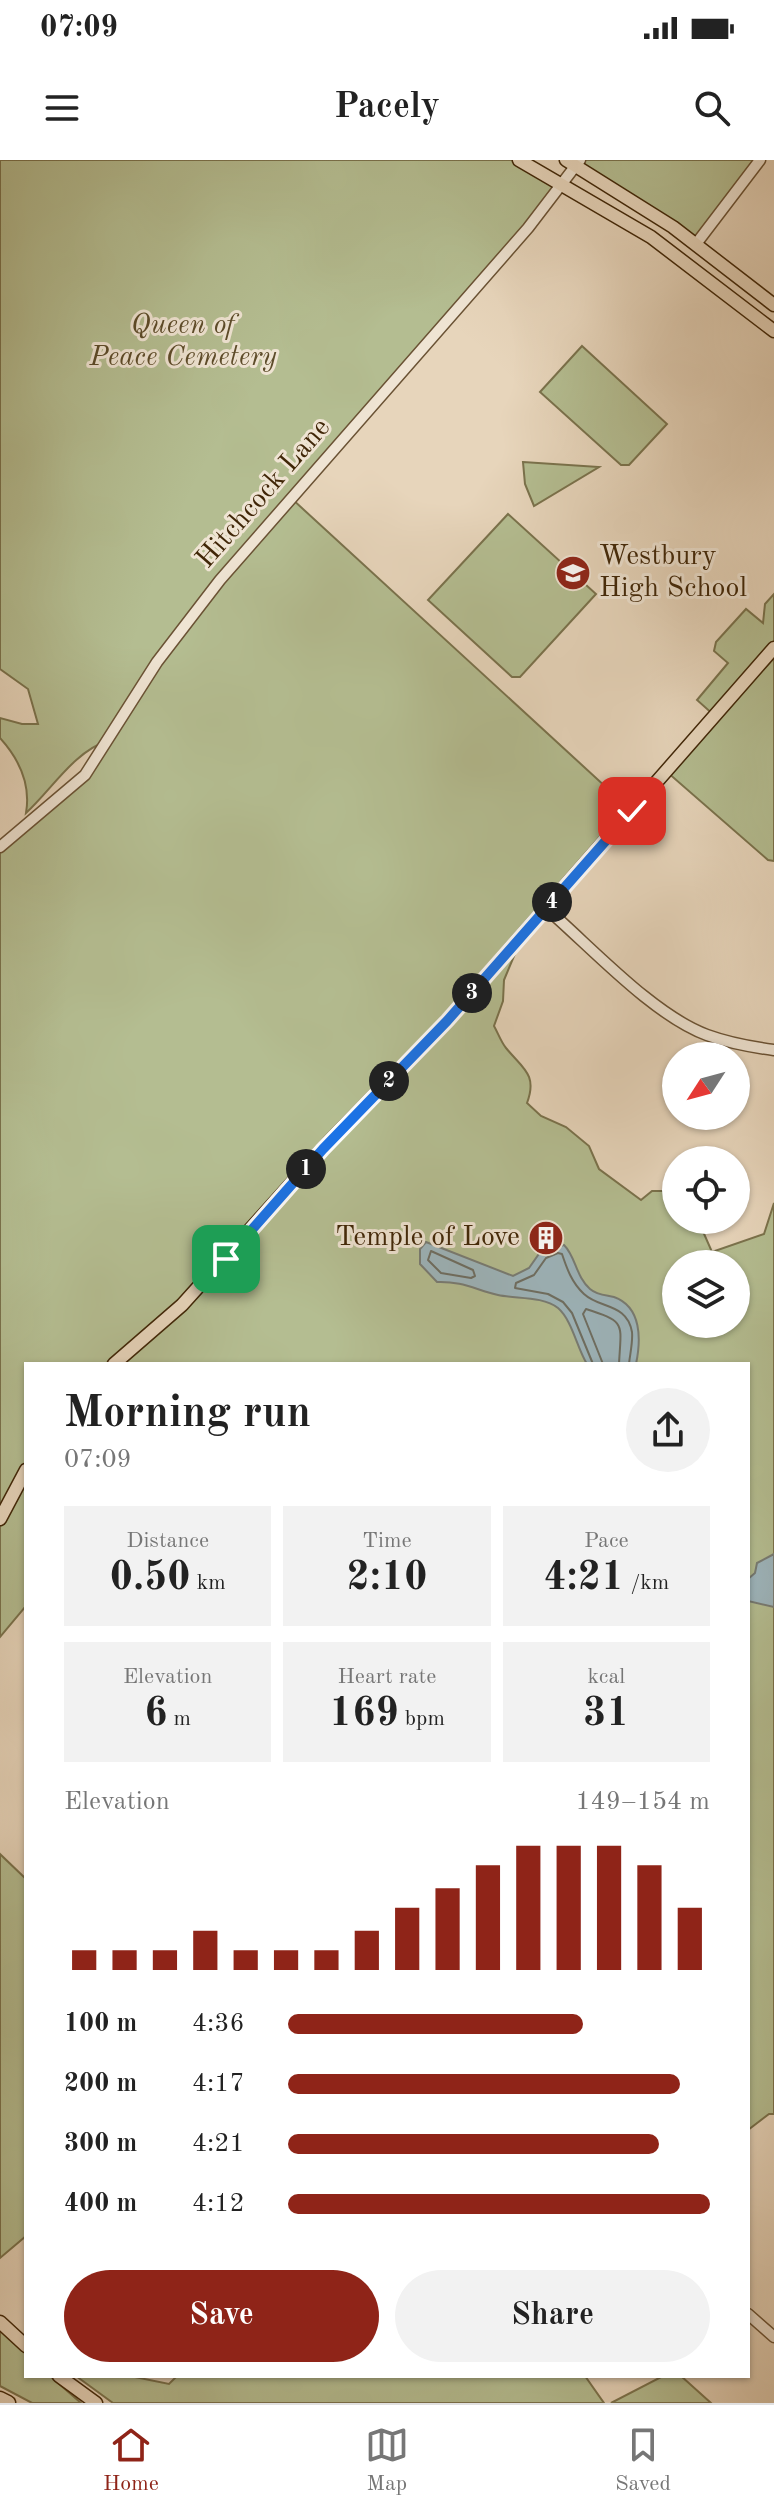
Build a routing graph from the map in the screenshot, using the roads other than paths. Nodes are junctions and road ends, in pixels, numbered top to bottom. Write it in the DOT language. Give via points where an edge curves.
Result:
graph roads {
  1 [pos="519,160"];
  2 [pos="756,161"];
  3 [pos="572,169"];
  4 [pos="696,244"];
  5 [pos="758,292"];
  6 [pos="774,305"];
  7 [pos="746,308"];
  8 [pos="774,331"];
  9 [pos="774,648"];
  10 [pos="0,847"];
  11 [pos="547,909"];
  12 [pos="774,1050"];
  13 [pos="116,1362"];
  14 [pos="24,1474"];
  15 [pos="0,1519"];
  16 [pos="750,2316"];
  17 [pos="0,2322"];
  18 [pos="774,2337"];
  19 [pos="24,2344"];
  20 [pos="62,2378"];
  21 [pos="0,2399"];
  22 [pos="8,2403"];
  23 [pos="96,2403"];
  1 -- 3 [label="main road"];
  2 -- 4 [label="street"];
  3 -- 4 [label="main road"];
  3 -- 7 [label="main road"];
  3 -- 10 [label="street, Hitchcock Lane" via="220,580 157,662 85,775"];
  4 -- 5 [label="main road"];
  5 -- 6 [label="main road"];
  5 -- 7 [label="main road"];
  7 -- 8 [label="main road"];
  9 -- 11 [label="main road"];
  11 -- 12 [label="street" via="673,1018 721,1039"];
  11 -- 13 [label="main road" via="182,1305"];
  14 -- 15 [label="main road"];
  16 -- 18 [label="street"];
  17 -- 19 [label="main road"];
  20 -- 23 [label="main road"];
  21 -- 22 [label="highway"];
}
